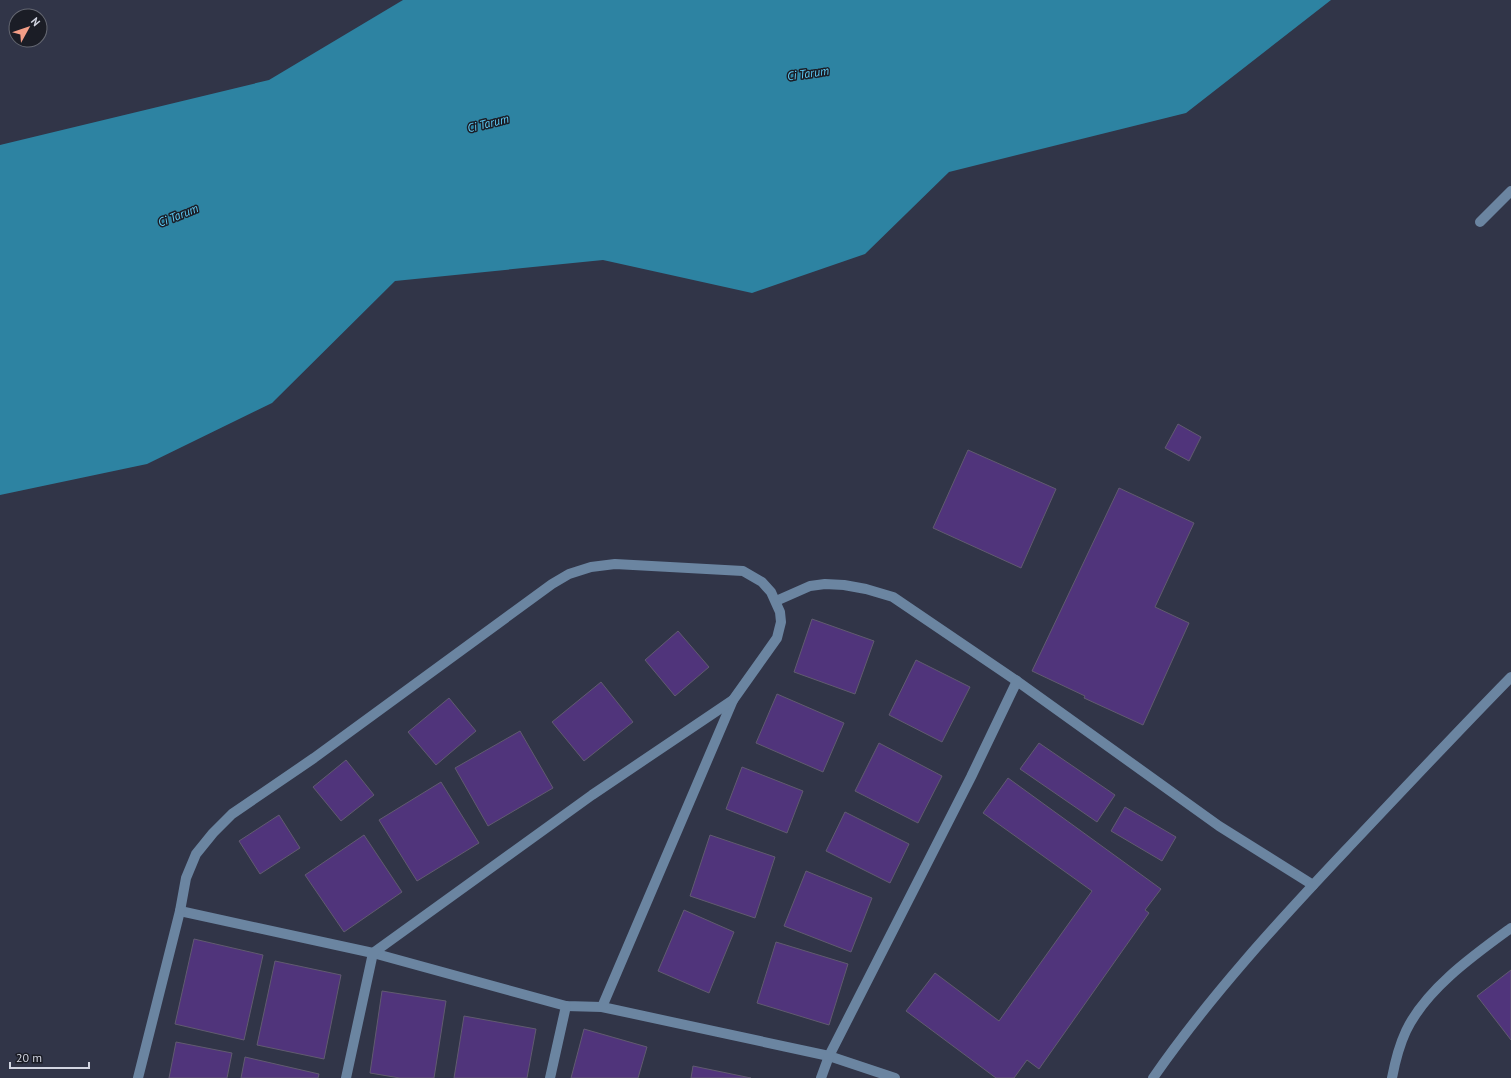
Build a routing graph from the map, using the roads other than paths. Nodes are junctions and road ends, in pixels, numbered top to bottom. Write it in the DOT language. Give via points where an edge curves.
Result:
graph roads {
  1 [pos="1511,191"];
  2 [pos="1480,222"];
  3 [pos="776,601"];
  4 [pos="1511,677"];
  5 [pos="1017,681"];
  6 [pos="733,700"];
  7 [pos="1313,885"];
  8 [pos="180,911"];
  9 [pos="1511,928"];
  10 [pos="374,953"];
  11 [pos="566,1006"];
  12 [pos="602,1007"];
  13 [pos="830,1056"];
  14 [pos="138,1078"];
  15 [pos="346,1078"];
  16 [pos="550,1078"];
  17 [pos="821,1078"];
  18 [pos="895,1078"];
  19 [pos="1153,1078"];
  20 [pos="1392,1078"];
  1 -- 2 [label="street"];
  3 -- 5 [label="street" via="810,586 825,584 859,587 893,597"];
  3 -- 6 [label="street" via="781,622 777,638"];
  3 -- 8 [label="street" via="762,582 743,571 615,564 590,567 569,574 232,814 196,854 186,878"];
  4 -- 7 [label="street"];
  5 -- 7 [label="street" via="1219,826"];
  5 -- 13 [label="street" via="971,778"];
  6 -- 10 [label="street" via="592,795"];
  6 -- 12 [label="street"];
  7 -- 19 [label="street" via="1220,990 1180,1039"];
  8 -- 10 [label="street"];
  8 -- 14 [label="street"];
  9 -- 20 [label="street" via="1476,954 1430,995 1406,1031"];
  10 -- 11 [label="street"];
  10 -- 15 [label="street"];
  11 -- 12 [label="street"];
  11 -- 16 [label="street"];
  12 -- 13 [label="street"];
  13 -- 17 [label="street"];
  13 -- 18 [label="street"];
}
